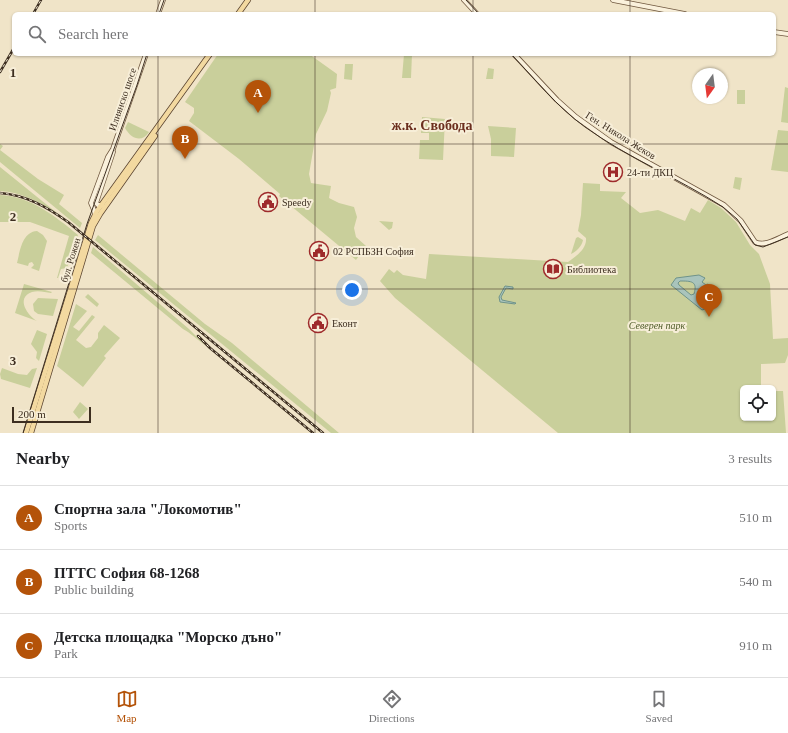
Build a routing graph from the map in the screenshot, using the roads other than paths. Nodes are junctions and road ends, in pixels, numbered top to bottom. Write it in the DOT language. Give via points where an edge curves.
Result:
graph roads {
  1 [pos="163,0"];
  2 [pos="248,0"];
  3 [pos="464,0"];
  4 [pos="613,0"];
  5 [pos="159,12"];
  6 [pos="239,12"];
  7 [pos="475,12"];
  8 [pos="675,12"];
  9 [pos="776,32"];
  10 [pos="788,34"];
  11 [pos="145,56"];
  12 [pos="209,56"];
  13 [pos="516,56"];
  14 [pos="170,111"];
  15 [pos="113,149"];
  16 [pos="103,204"];
  17 [pos="94,217"];
  18 [pos="788,234"];
  19 [pos="26,433"];
  20 [pos="31,433"];
  1 -- 5 [label="street"];
  2 -- 6 [label="main road"];
  3 -- 7 [label="street"];
  4 -- 8 [label="street"];
  9 -- 10 [label="street"];
  11 -- 15 [label="street, Илиянско шосе"];
  12 -- 14 [label="main road, бул. Рожен"];
  13 -- 18 [label="street, Ген. Никола Жеков" via="559,102 586,124 615,144 720,202 741,220 755,242 765,244"];
  14 -- 16 [label="main road, бул. Рожен"];
  14 -- 20 [label="main road, бул. Рожен" via="93,226"];
  15 -- 16 [label="street, Илиянско шосе" via="96,202 98,205"];
  15 -- 17 [label="street, Илиянско шосе" via="91,203"];
  16 -- 17 [label="main road, бул. Рожен"];
  17 -- 19 [label="main road, бул. Рожен"];
}
